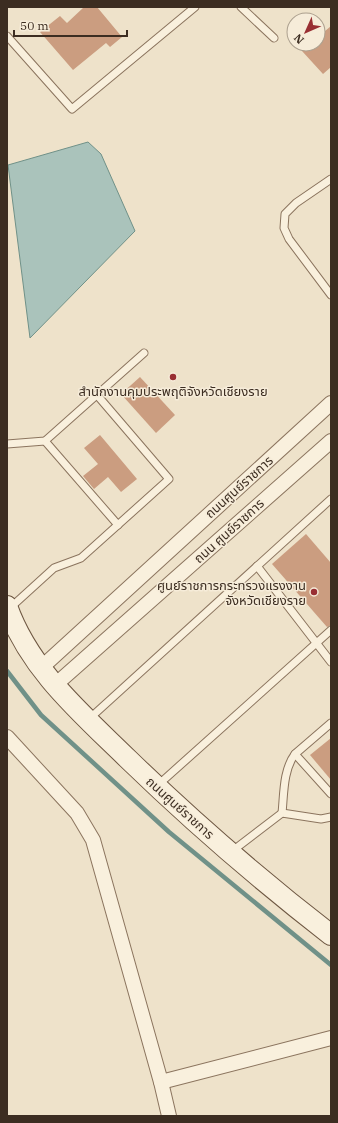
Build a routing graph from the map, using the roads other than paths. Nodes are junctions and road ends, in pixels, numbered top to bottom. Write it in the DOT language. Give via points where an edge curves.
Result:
graph roads {
  1 [pos="195,7"];
  2 [pos="241,7"];
  3 [pos="7,36"];
  4 [pos="274,38"];
  5 [pos="331,179"];
  6 [pos="331,294"];
  7 [pos="144,353"];
  8 [pos="97,395"];
  9 [pos="331,403"];
  10 [pos="331,441"];
  11 [pos="45,442"];
  12 [pos="7,444"];
  13 [pos="331,498"];
  14 [pos="118,525"];
  15 [pos="257,566"];
  16 [pos="8,607"];
  17 [pos="331,630"];
  18 [pos="316,643"];
  19 [pos="331,662"];
  20 [pos="41,668"];
  21 [pos="54,686"];
  22 [pos="88,720"];
  23 [pos="331,723"];
  24 [pos="7,737"];
  25 [pos="295,754"];
  26 [pos="156,786"];
  27 [pos="331,794"];
  28 [pos="282,813"];
  29 [pos="331,817"];
  30 [pos="230,852"];
  31 [pos="331,935"];
  32 [pos="331,1038"];
  33 [pos="161,1082"];
  34 [pos="169,1116"];
  1 -- 3 [label="lane" via="72,109"];
  2 -- 4 [label="lane"];
  5 -- 6 [label="lane" via="296,203 286,214 284,228 289,239"];
  7 -- 8 [label="lane"];
  8 -- 11 [label="lane"];
  8 -- 14 [label="lane" via="169,478"];
  9 -- 20 [label="street, ถนนศูนย์ราชการ"];
  10 -- 21 [label="street, ถนน ศูนย์ราชการ"];
  11 -- 12 [label="lane"];
  11 -- 14 [label="lane"];
  13 -- 15 [label="lane"];
  14 -- 16 [label="lane" via="81,558 54,568"];
  15 -- 18 [label="lane"];
  15 -- 22 [label="lane"];
  16 -- 20 [label="street, ถนนศูนย์ราชการ" via="24,642"];
  17 -- 18 [label="lane"];
  18 -- 19 [label="lane"];
  18 -- 26 [label="lane"];
  20 -- 21 [label="street, ถนนศูนย์ราชการ"];
  21 -- 22 [label="street, ถนนศูนย์ราชการ"];
  22 -- 26 [label="street, ถนนศูนย์ราชการ"];
  23 -- 25 [label="lane"];
  24 -- 33 [label="street" via="77,813 94,840"];
  25 -- 27 [label="lane"];
  25 -- 28 [label="lane" via="288,765"];
  26 -- 30 [label="street, ถนนศูนย์ราชการ"];
  28 -- 29 [label="lane" via="321,819"];
  28 -- 30 [label="lane"];
  30 -- 31 [label="street, ถนนศูนย์ราชการ"];
  32 -- 33 [label="street"];
  33 -- 34 [label="street"];
}
